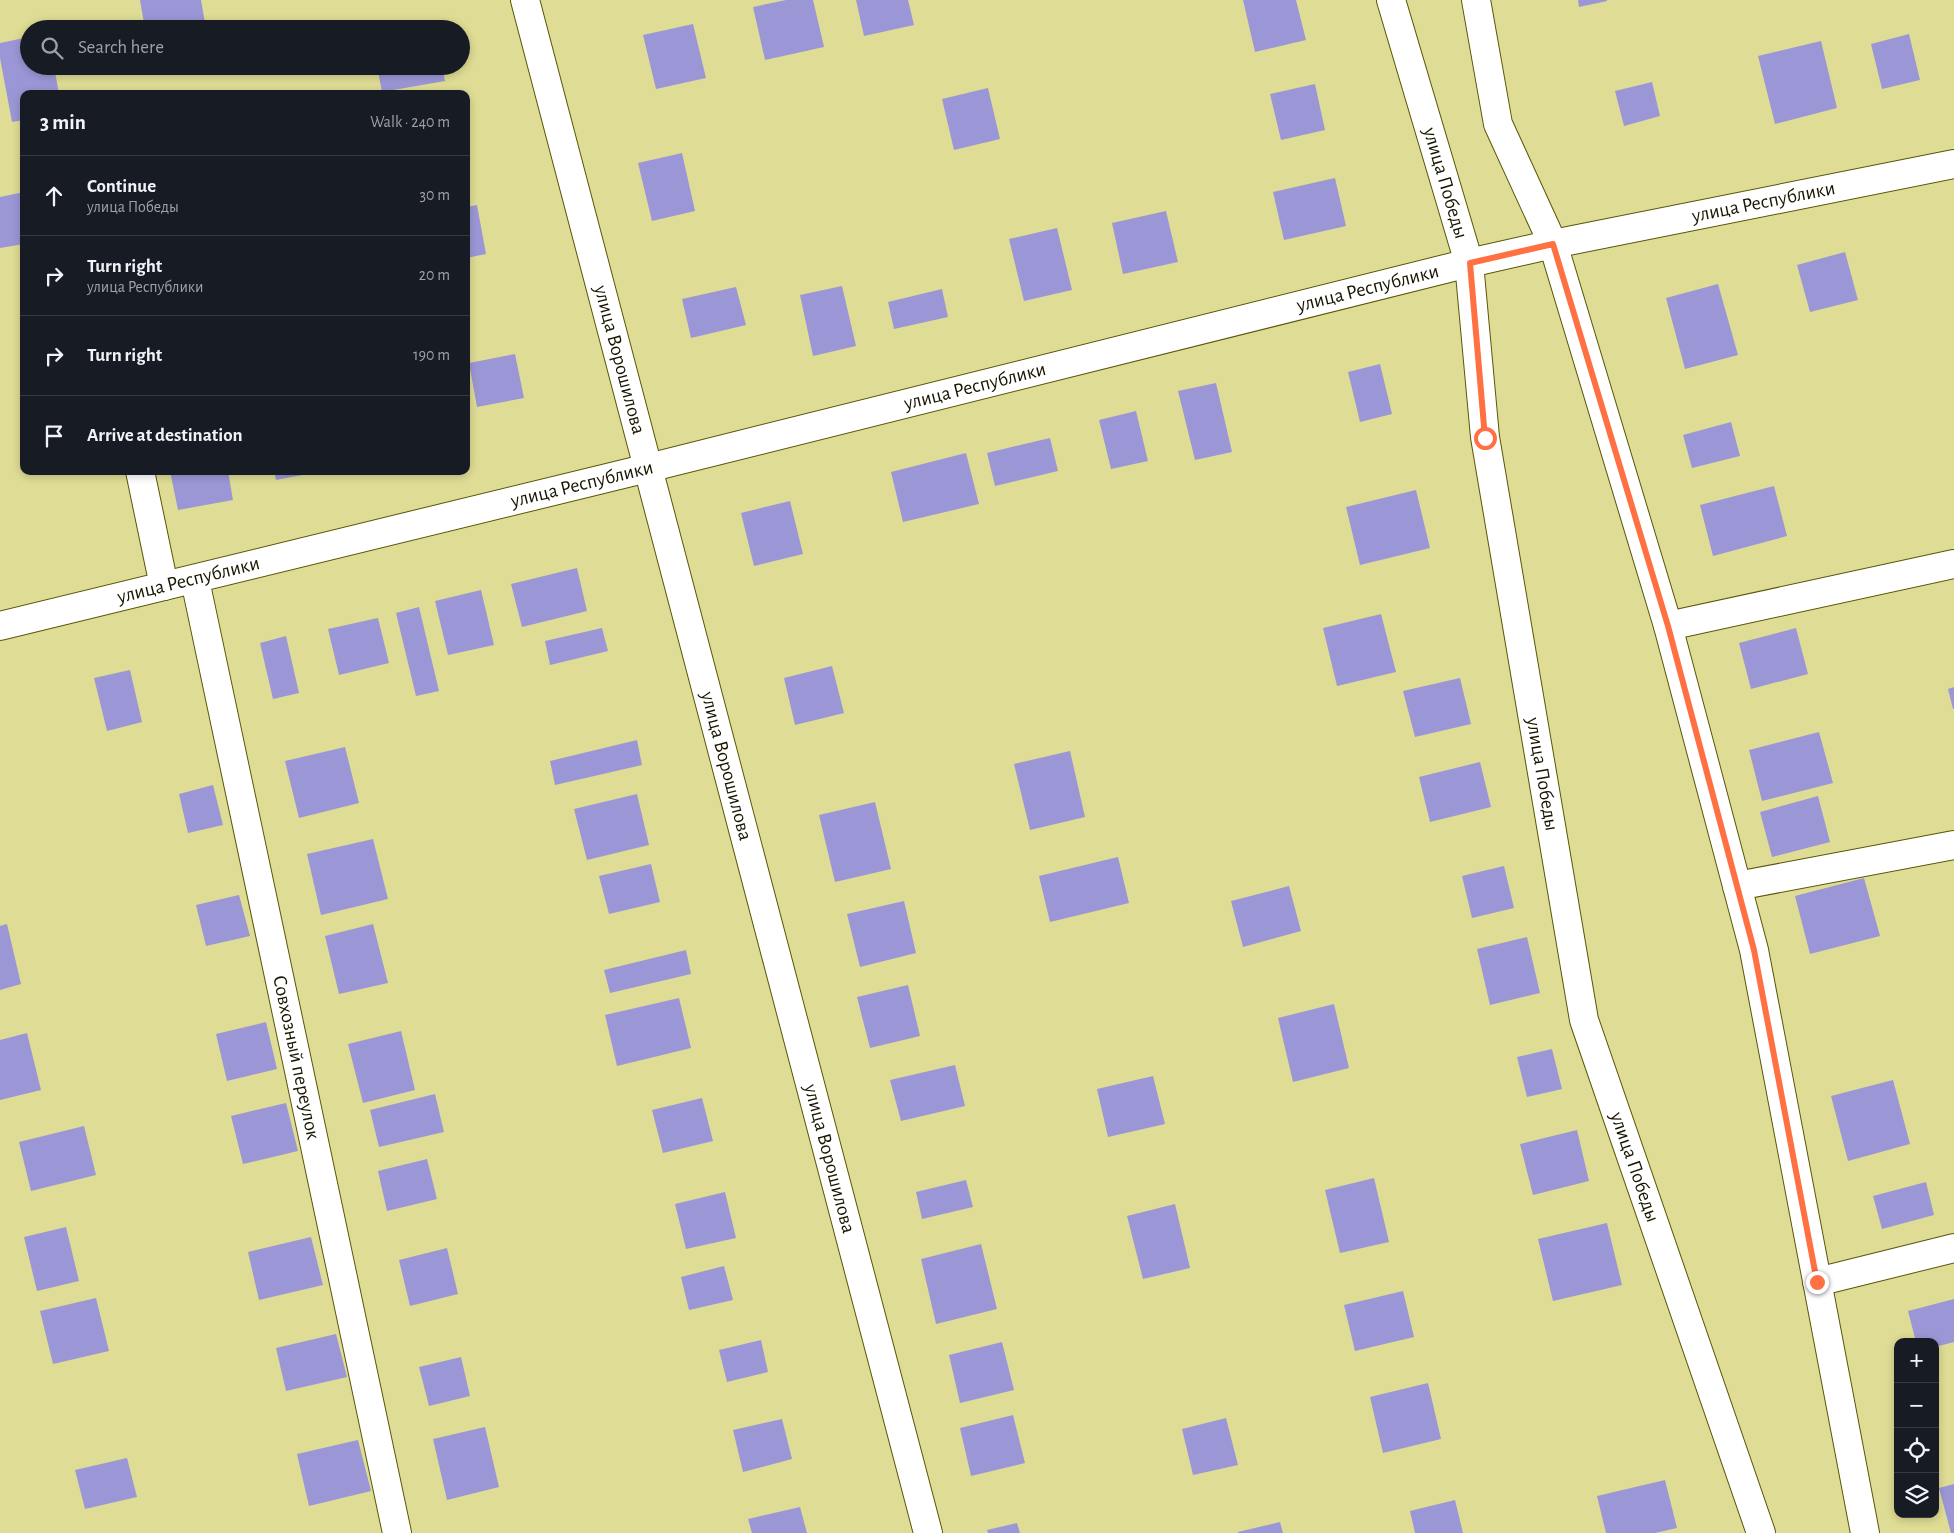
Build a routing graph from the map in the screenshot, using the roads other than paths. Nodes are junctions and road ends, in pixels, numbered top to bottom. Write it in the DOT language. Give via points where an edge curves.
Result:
graph roads {
  1 [pos="525,0"];
  2 [pos="1390,0"];
  3 [pos="1476,0"];
  4 [pos="1954,164"];
  5 [pos="1553,244"];
  6 [pos="1470,263"];
  7 [pos="648,468"];
  8 [pos="141,475"];
  9 [pos="1954,564"];
  10 [pos="195,580"];
  11 [pos="164,586"];
  12 [pos="0,626"];
  13 [pos="1668,626"];
  14 [pos="1954,845"];
  15 [pos="1737,886"];
  16 [pos="1954,1248"];
  17 [pos="1817,1282"];
  18 [pos="397,1533"];
  19 [pos="928,1533"];
  20 [pos="1761,1533"];
  21 [pos="1864,1533"];
  1 -- 7 [label="street, улица Ворошилова"];
  2 -- 6 [label="street, улица Победы"];
  3 -- 5 [label="street" via="1498,124"];
  4 -- 5 [label="street, улица Республики"];
  5 -- 6 [label="street, улица Республики"];
  5 -- 13 [label="street"];
  6 -- 7 [label="street, улица Республики"];
  6 -- 20 [label="street, улица Победы" via="1485,438 1584,1020"];
  7 -- 10 [label="street, улица Республики"];
  7 -- 19 [label="street, улица Ворошилова"];
  8 -- 11 [label="street"];
  9 -- 13 [label="street"];
  10 -- 11 [label="street, улица Республики"];
  10 -- 18 [label="street, Совхозный переулок"];
  11 -- 12 [label="street, улица Республики"];
  13 -- 15 [label="street"];
  14 -- 15 [label="street"];
  15 -- 17 [label="street" via="1754,950"];
  16 -- 17 [label="street"];
  17 -- 21 [label="street"];
}
